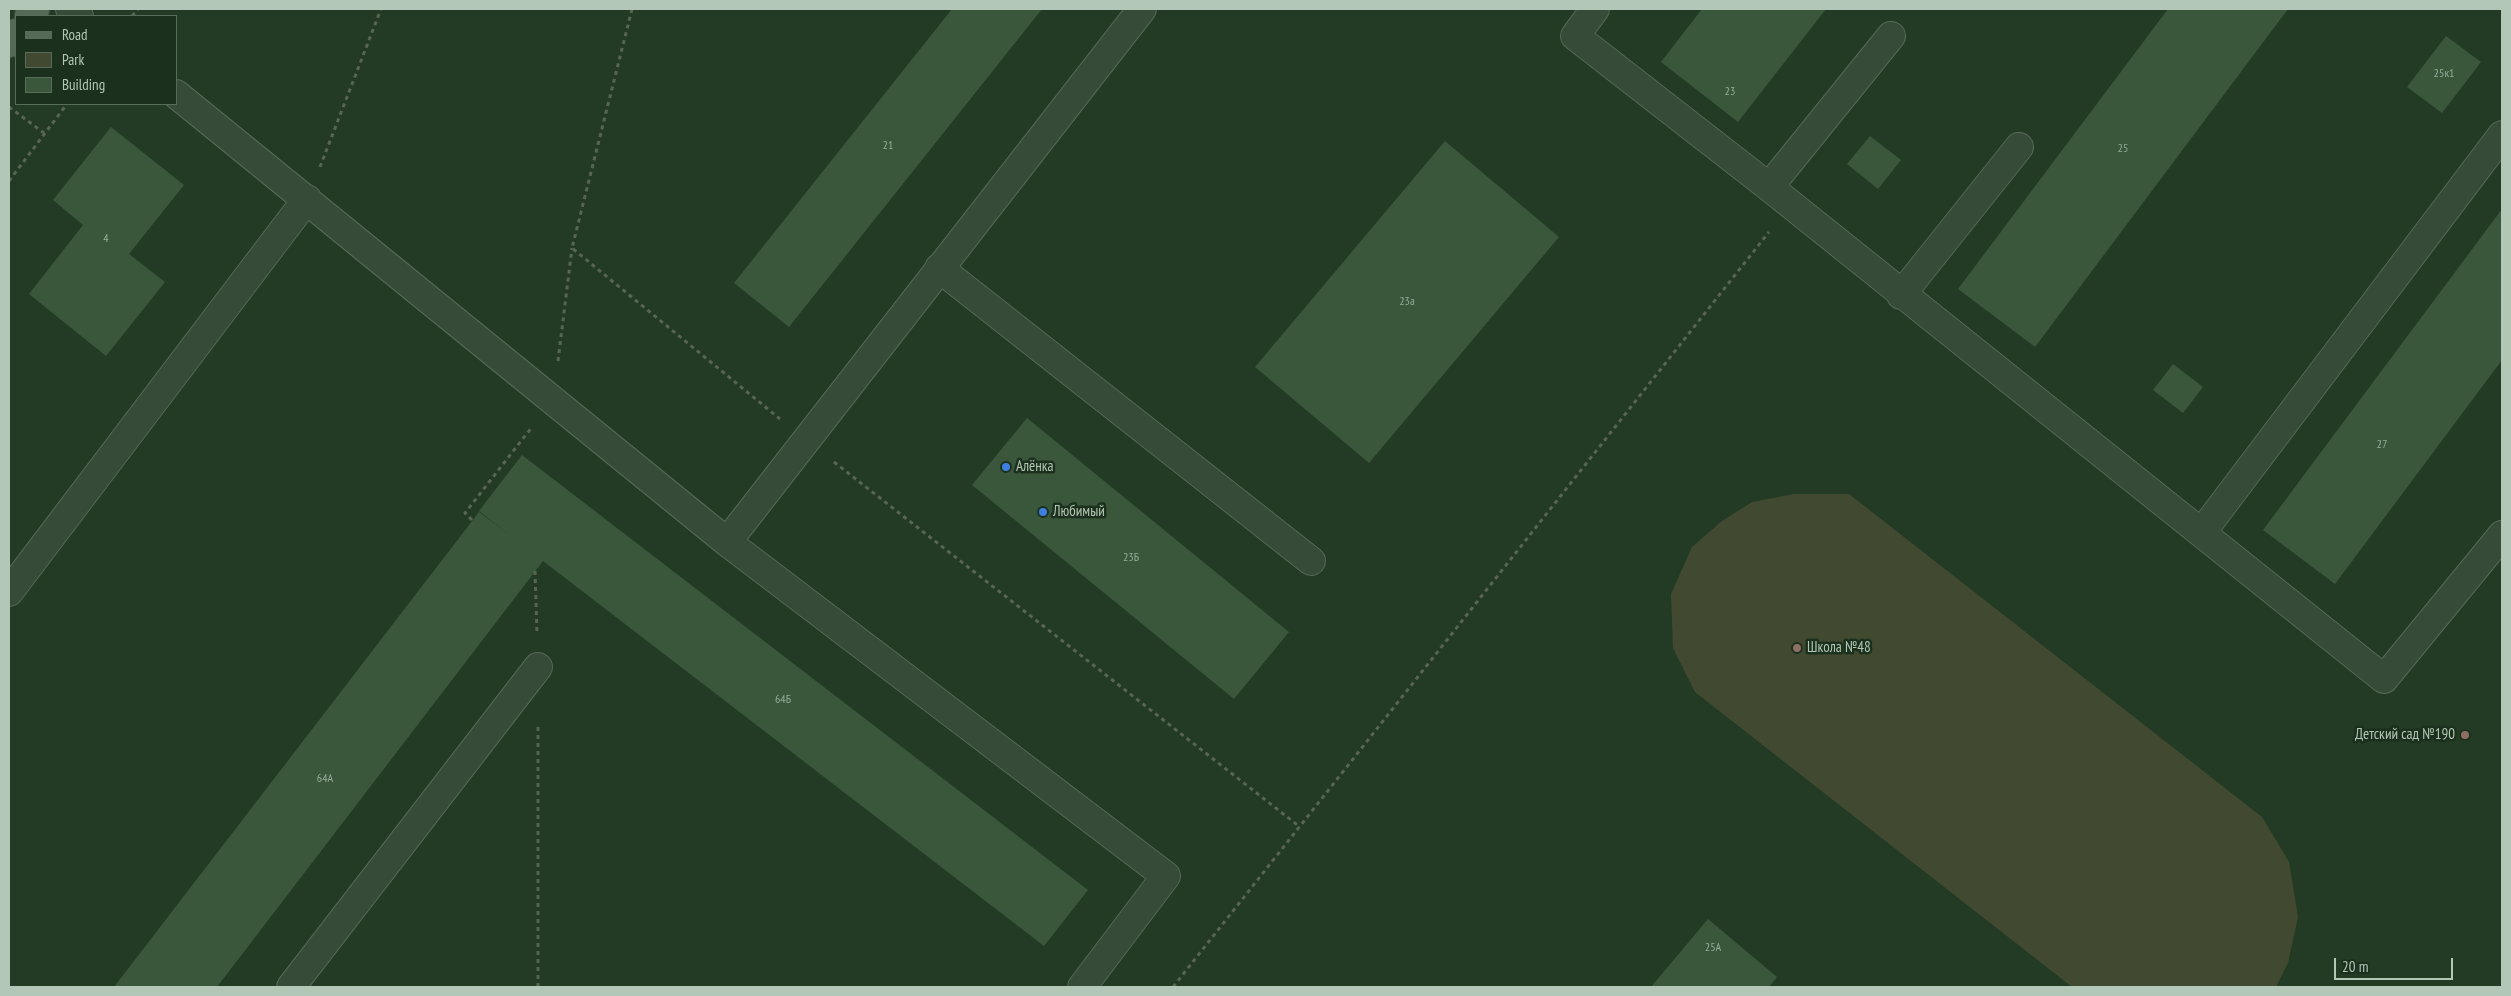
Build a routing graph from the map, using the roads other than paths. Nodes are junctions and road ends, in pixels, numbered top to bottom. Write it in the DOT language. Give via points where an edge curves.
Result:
graph roads {
  1 [pos="1142,9"];
  2 [pos="1595,9"];
  3 [pos="1891,36"];
  4 [pos="178,96"];
  5 [pos="2502,135"];
  6 [pos="2020,147"];
  7 [pos="1769,187"];
  8 [pos="307,199"];
  9 [pos="939,268"];
  10 [pos="1901,295"];
  11 [pos="2202,532"];
  12 [pos="2502,535"];
  13 [pos="727,542"];
  14 [pos="1311,561"];
  15 [pos="9,592"];
  16 [pos="538,667"];
  17 [pos="291,987"];
  18 [pos="1082,987"];
  1 -- 9 [label="lane"];
  2 -- 7 [label="lane" via="1575,36"];
  3 -- 7 [label="lane"];
  4 -- 8 [label="lane"];
  5 -- 11 [label="lane"];
  6 -- 10 [label="lane"];
  7 -- 10 [label="lane"];
  8 -- 13 [label="lane"];
  8 -- 15 [label="lane"];
  9 -- 13 [label="lane"];
  9 -- 14 [label="lane"];
  10 -- 11 [label="lane"];
  11 -- 12 [label="lane" via="2384,680"];
  13 -- 18 [label="lane" via="1166,876"];
  16 -- 17 [label="lane"];
}
